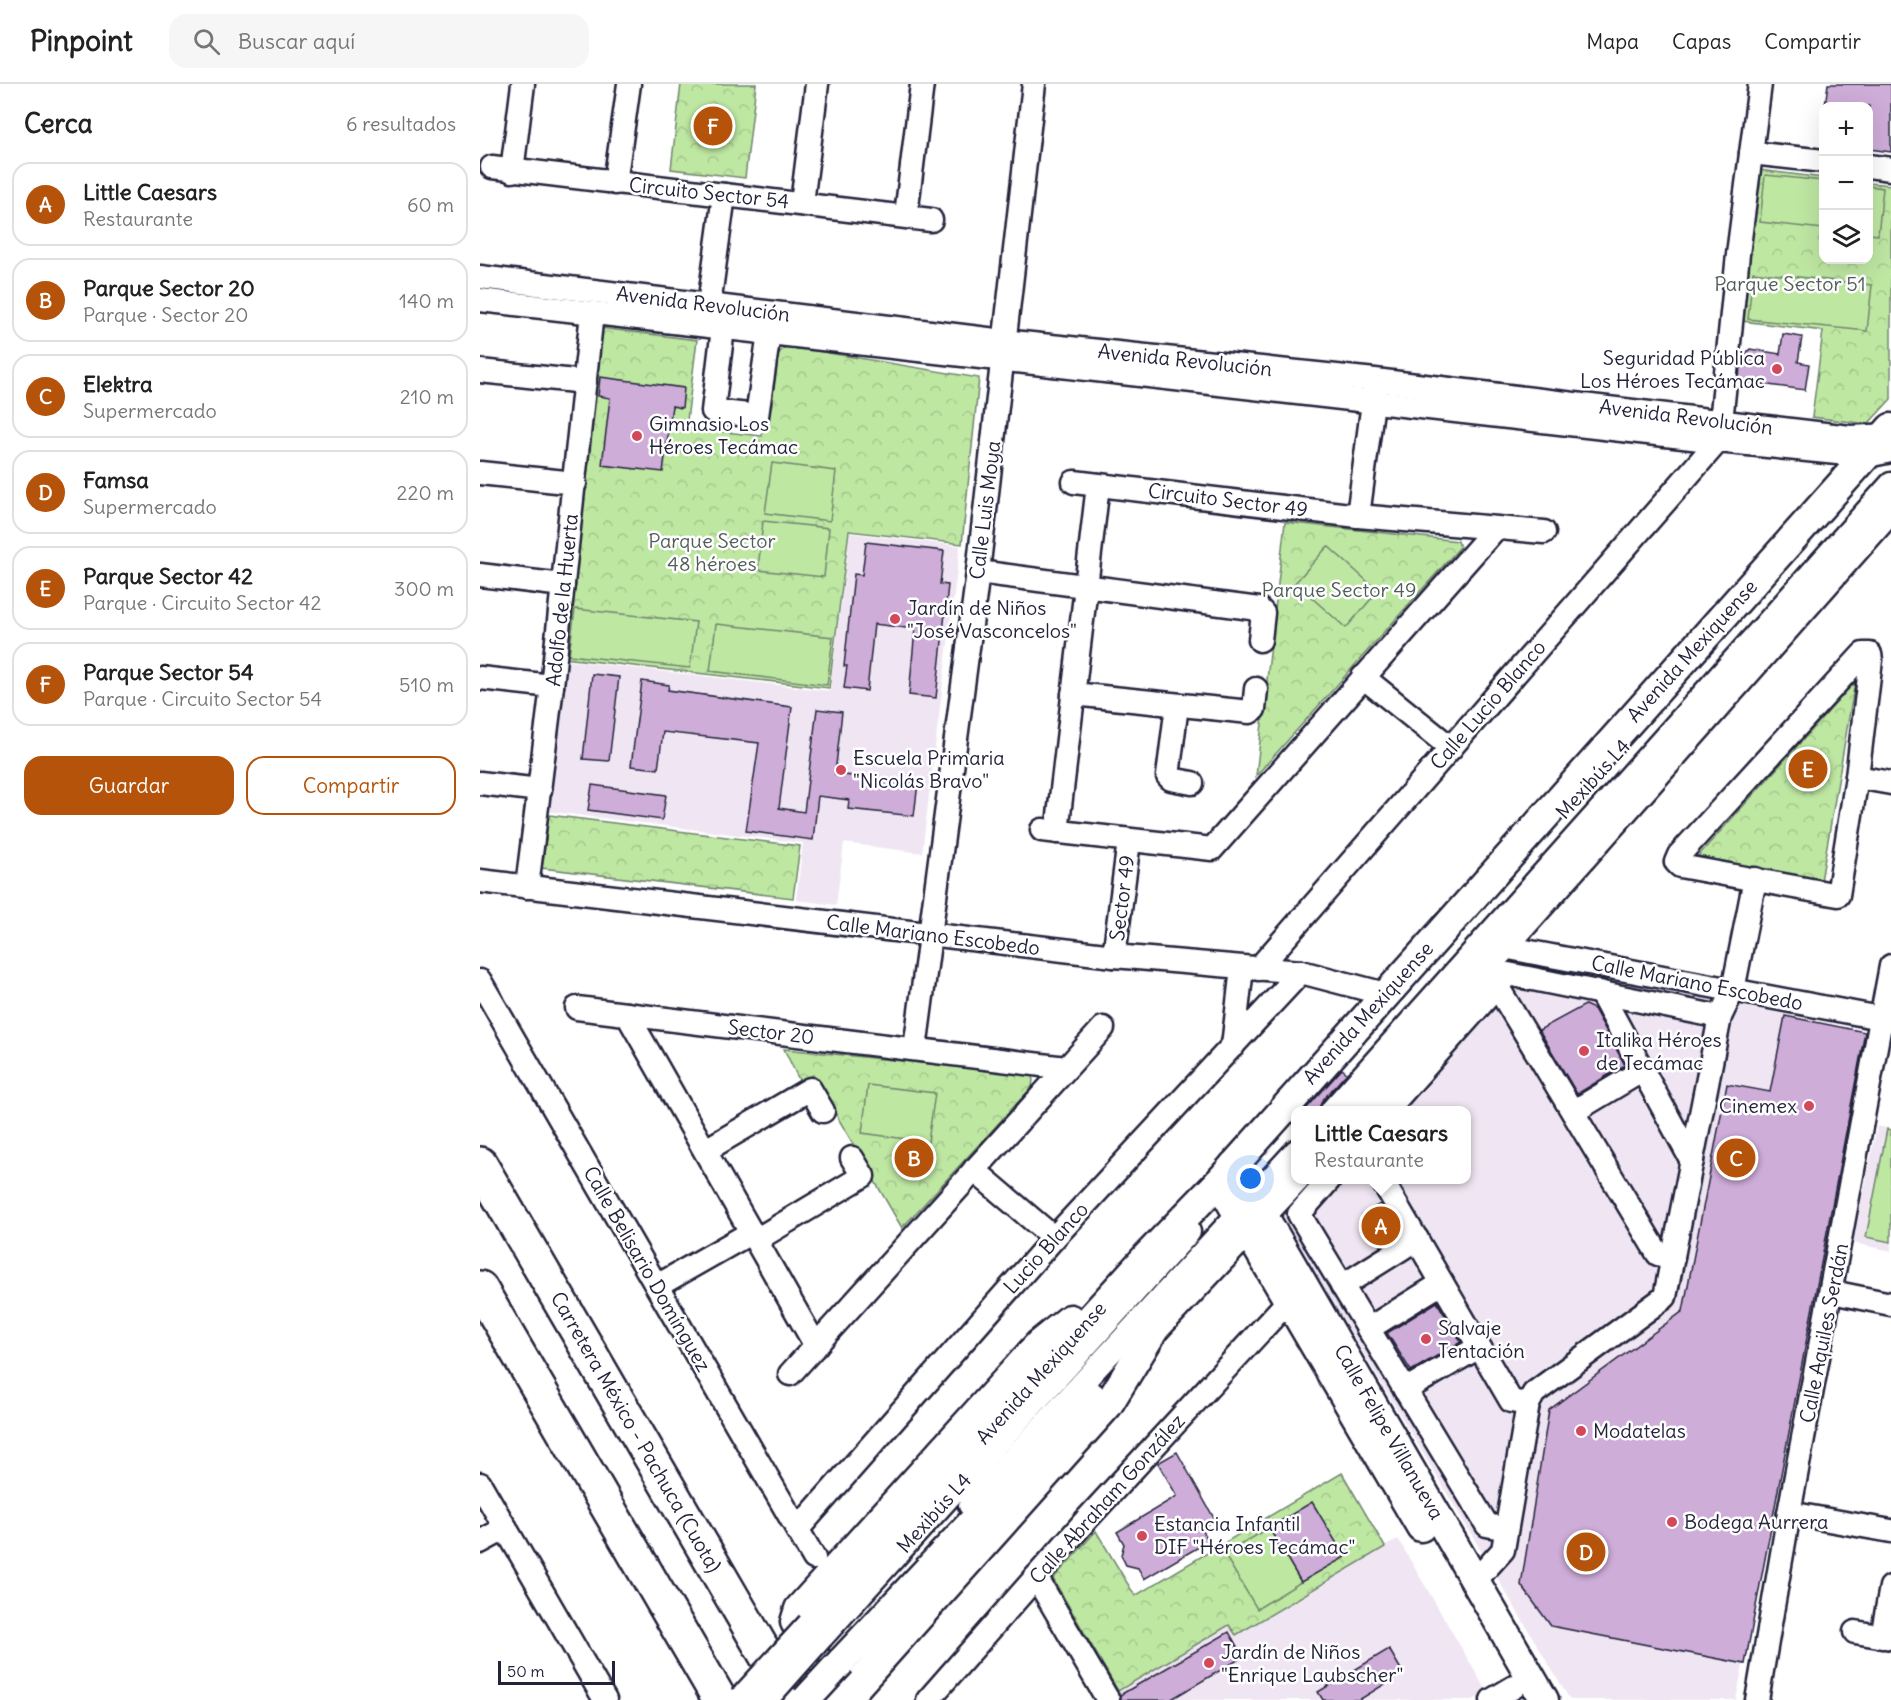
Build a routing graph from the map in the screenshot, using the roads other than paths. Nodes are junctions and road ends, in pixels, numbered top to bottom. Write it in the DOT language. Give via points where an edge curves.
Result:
graph roads {
  1 [pos="523,84"];
  2 [pos="629,84"];
  3 [pos="817,84"];
  4 [pos="922,84"];
  5 [pos="1034,84"];
  6 [pos="1760,84"];
  7 [pos="1751,153"];
  8 [pos="1819,160"];
  9 [pos="1873,167"];
  10 [pos="1891,169"];
  11 [pos="615,183"];
  12 [pos="724,195"];
  13 [pos="802,203"];
  14 [pos="906,215"];
  15 [pos="931,220"];
  16 [pos="480,277"];
  17 [pos="480,300"];
  18 [pos="709,304"];
  19 [pos="592,313"];
  20 [pos="723,327"];
  21 [pos="769,333"];
  22 [pos="1003,351"];
  23 [pos="480,371"];
  24 [pos="585,382"];
  25 [pos="1374,391"];
  26 [pos="1719,432"];
  27 [pos="1886,444"];
  28 [pos="480,473"];
  29 [pos="1074,482"];
  30 [pos="575,483"];
  31 [pos="1891,484"];
  32 [pos="1098,485"];
  33 [pos="1891,508"];
  34 [pos="1358,516"];
  35 [pos="1495,529"];
  36 [pos="1544,532"];
  37 [pos="978,572"];
  38 [pos="480,575"];
  39 [pos="563,585"];
  40 [pos="1086,588"];
  41 [pos="1260,640"];
  42 [pos="1363,676"];
  43 [pos="480,678"];
  44 [pos="552,686"];
  45 [pos="1257,689"];
  46 [pos="1073,694"];
  47 [pos="1177,705"];
  48 [pos="1451,748"];
  49 [pos="1857,777"];
  50 [pos="480,783"];
  51 [pos="1192,783"];
  52 [pos="1891,783"];
  53 [pos="540,790"];
  54 [pos="1130,841"];
  55 [pos="1755,879"];
  56 [pos="480,881"];
  57 [pos="527,886"];
  58 [pos="931,935"];
  59 [pos="1504,947"];
  60 [pos="1114,956"];
  61 [pos="1891,966"];
  62 [pos="1250,969"];
  63 [pos="1301,972"];
  64 [pos="480,981"];
  65 [pos="1497,986"];
  66 [pos="1733,990"];
  67 [pos="1600,992"];
  68 [pos="1385,994"];
  69 [pos="1468,1003"];
  70 [pos="577,1008"];
  71 [pos="627,1014"];
  72 [pos="1720,1017"];
  73 [pos="1886,1019"];
  74 [pos="1103,1028"];
  75 [pos="1233,1046"];
  76 [pos="915,1049"];
  77 [pos="1066,1068"];
  78 [pos="1642,1070"];
  79 [pos="1300,1106"];
  80 [pos="1304,1106"];
  81 [pos="1336,1106"];
  82 [pos="1362,1106"];
  83 [pos="1390,1106"];
  84 [pos="823,1111"];
  85 [pos="1573,1112"];
  86 [pos="1291,1118"];
  87 [pos="1291,1124"];
  88 [pos="706,1150"];
  89 [pos="1291,1155"];
  90 [pos="852,1158"];
  91 [pos="1692,1161"];
  92 [pos="480,1164"];
  93 [pos="974,1170"];
  94 [pos="1291,1180"];
  95 [pos="1325,1184"];
  96 [pos="1385,1184"];
  97 [pos="1240,1195"];
  98 [pos="754,1236"];
  99 [pos="1054,1238"];
  100 [pos="1417,1239"];
  101 [pos="1148,1255"];
  102 [pos="1673,1258"];
  103 [pos="1443,1283"];
  104 [pos="657,1286"];
  105 [pos="1342,1286"];
  106 [pos="480,1288"];
  107 [pos="1832,1292"];
  108 [pos="1290,1299"];
  109 [pos="1891,1304"];
  110 [pos="1155,1328"];
  111 [pos="1368,1329"];
  112 [pos="816,1346"];
  113 [pos="1479,1347"];
  114 [pos="790,1374"];
  115 [pos="1405,1390"];
  116 [pos="1528,1404"];
  117 [pos="480,1484"];
  118 [pos="1789,1513"];
  119 [pos="506,1528"];
  120 [pos="797,1530"];
  121 [pos="1506,1530"];
  122 [pos="1891,1531"];
  123 [pos="480,1542"];
  124 [pos="814,1558"];
  125 [pos="1036,1577"];
  126 [pos="1475,1581"];
  127 [pos="1891,1587"];
  128 [pos="1855,1632"];
  129 [pos="1887,1637"];
  130 [pos="827,1644"];
  131 [pos="1509,1696"];
  132 [pos="1100,1697"];
  133 [pos="605,1700"];
  134 [pos="720,1700"];
  135 [pos="743,1700"];
  136 [pos="766,1700"];
  137 [pos="792,1700"];
  138 [pos="806,1700"];
  139 [pos="927,1700"];
  140 [pos="1544,1700"];
  141 [pos="1757,1700"];
  1 -- 11 [label="street, Circuito Sector 54" via="502,169"];
  2 -- 11 [label="street"];
  3 -- 13 [label="street"];
  4 -- 14 [label="street"];
  5 -- 22 [label="street, Calle Luis Moya"];
  6 -- 7 [label="street"];
  7 -- 8 [label="street"];
  7 -- 26 [label="street"];
  9 -- 10 [label="street"];
  11 -- 12 [label="street, Circuito Sector 54"];
  12 -- 13 [label="street, Circuito Sector 54"];
  12 -- 18 [label="street"];
  13 -- 14 [label="street, Circuito Sector 54"];
  14 -- 15 [label="street, Circuito Sector 54"];
  16 -- 18 [label="street, Avenida Revolución"];
  17 -- 19 [label="street, Avenida Revolución"];
  18 -- 22 [label="street, Avenida Revolución"];
  19 -- 20 [label="street, Avenida Revolución"];
  19 -- 24 [label="street, Adolfo de la Huerta"];
  20 -- 21 [label="street, Avenida Revolución"];
  20 -- 21 [label="street" via="713,411 757,416"];
  21 -- 22 [label="street, Avenida Revolución"];
  22 -- 25 [label="street, Avenida Revolución"];
  22 -- 37 [label="street, Calle Luis Moya"];
  23 -- 24 [label="street"];
  24 -- 30 [label="street, Adolfo de la Huerta"];
  25 -- 26 [label="street, Avenida Revolución"];
  25 -- 34 [label="street"];
  26 -- 27 [label="street, Avenida Revolución" via="1850,437"];
  26 -- 48 [label="street, Calle Lucio Blanco"];
  27 -- 68 [label="main road, Avenida Mexiquense"];
  27 -- 79 [label="street, Mexibús L4"];
  28 -- 30 [label="street"];
  29 -- 32 [label="street, Circuito Sector 49"];
  30 -- 39 [label="street, Adolfo de la Huerta"];
  31 -- 81 [label="street, Mexibús L4"];
  32 -- 34 [label="street, Circuito Sector 49"];
  32 -- 40 [label="street"];
  33 -- 59 [label="main road"];
  34 -- 35 [label="street, Circuito Sector 49"];
  35 -- 36 [label="street, Circuito Sector 49"];
  35 -- 42 [label="street"];
  37 -- 40 [label="street"];
  37 -- 58 [label="street, Calle Luis Moya"];
  38 -- 39 [label="street"];
  39 -- 44 [label="street, Adolfo de la Huerta"];
  40 -- 41 [label="street" via="1259,609 1263,613"];
  40 -- 46 [label="street"];
  42 -- 48 [label="street"];
  42 -- 54 [label="street, Sector 49" via="1212,849"];
  43 -- 44 [label="street"];
  44 -- 53 [label="street, Adolfo de la Huerta"];
  45 -- 47 [label="street" via="1252,711"];
  46 -- 47 [label="street"];
  46 -- 54 [label="street, Sector 49" via="1050,831"];
  47 -- 51 [label="street" via="1168,776"];
  48 -- 62 [label="street, Calle Lucio Blanco"];
  49 -- 52 [label="street"];
  49 -- 55 [label="street" via="1838,896"];
  49 -- 55 [label="street" via="1870,654 1863,654 1676,862 1680,866"];
  50 -- 53 [label="street"];
  53 -- 57 [label="street, Adolfo de la Huerta"];
  54 -- 60 [label="street, Sector 49"];
  55 -- 66 [label="street"];
  56 -- 57 [label="street, Calle Mariano Escobedo"];
  57 -- 58 [label="street, Calle Mariano Escobedo"];
  58 -- 60 [label="street, Calle Mariano Escobedo"];
  58 -- 76 [label="street"];
  59 -- 66 [label="street, Calle Mariano Escobedo"];
  59 -- 69 [label="main road"];
  60 -- 62 [label="street, Calle Mariano Escobedo"];
  61 -- 73 [label="street, Calle Aquiles Serdán"];
  62 -- 63 [label="street, Calle Mariano Escobedo"];
  62 -- 75 [label="street"];
  63 -- 68 [label="street, Calle Mariano Escobedo"];
  63 -- 75 [label="street, Lucio Blanco"];
  64 -- 104 [label="street, Calle Belisario Domínguez"];
  65 -- 67 [label="street" via="1508,974"];
  65 -- 69 [label="street"];
  65 -- 85 [label="street"];
  66 -- 72 [label="street"];
  66 -- 73 [label="street, Calle Mariano Escobedo"];
  67 -- 72 [label="street"];
  67 -- 78 [label="street"];
  68 -- 80 [label="main road, Avenida Mexiquense"];
  69 -- 82 [label="main road"];
  69 -- 83 [label="street"];
  70 -- 71 [label="street, Sector 20"];
  71 -- 76 [label="street, Sector 20"];
  71 -- 88 [label="street"];
  72 -- 91 [label="street"];
  73 -- 107 [label="street, Calle Aquiles Serdán"];
  74 -- 77 [label="street"];
  75 -- 99 [label="street, Lucio Blanco"];
  76 -- 77 [label="street, Sector 20"];
  77 -- 93 [label="street"];
  78 -- 85 [label="street"];
  78 -- 91 [label="street"];
  84 -- 88 [label="street" via="810,1089"];
  85 -- 102 [label="street" via="1658,1254"];
  86 -- 97 [label="street, Mexibús L4"];
  87 -- 97 [label="main road, Avenida Mexiquense"];
  88 -- 98 [label="street"];
  89 -- 97 [label="street, Mexibús L4"];
  90 -- 98 [label="street" via="863,1176"];
  91 -- 102 [label="street"];
  92 -- 137 [label="highway, Carretera México - Pachuca (Cuota)"];
  93 -- 99 [label="street"];
  93 -- 112 [label="street"];
  94 -- 97 [label="main road, Avenida Mexiquense"];
  95 -- 105 [label="street" via="1299,1214"];
  96 -- 100 [label="street"];
  97 -- 101 [label="main road, Avenida Mexiquense"];
  97 -- 108 [label="main road, Calle Felipe Villanueva"];
  97 -- 110 [label="main road, Avenida Mexiquense"];
  97 -- 126 [label="main road, Calle Felipe Villanueva"];
  97 -- 130 [label="street, Mexibús L4"];
  98 -- 104 [label="street"];
  98 -- 112 [label="street"];
  99 -- 120 [label="street, Lucio Blanco"];
  100 -- 103 [label="street"];
  100 -- 105 [label="street"];
  101 -- 110 [label="main road" via="1040,1344 799,1609 795,1622 837,1693 848,1696 1108,1405"];
  101 -- 130 [label="main road, Avenida Mexiquense"];
  102 -- 116 [label="street" via="1665,1297 1534,1393"];
  103 -- 111 [label="street"];
  103 -- 113 [label="street"];
  104 -- 120 [label="street, Calle Belisario Domínguez"];
  105 -- 111 [label="street"];
  106 -- 134 [label="highway"];
  107 -- 109 [label="street"];
  107 -- 118 [label="street, Calle Aquiles Serdán"];
  108 -- 125 [label="street, Calle Abraham González"];
  108 -- 131 [label="main road, Calle Felipe Villanueva"];
  110 -- 130 [label="main road, Avenida Mexiquense"];
  111 -- 115 [label="street"];
  112 -- 114 [label="street"];
  113 -- 115 [label="street"];
  113 -- 116 [label="street" via="1511,1401"];
  115 -- 121 [label="street" via="1487,1525"];
  116 -- 121 [label="street"];
  117 -- 119 [label="street"];
  118 -- 122 [label="street"];
  118 -- 141 [label="street, Calle Aquiles Serdán"];
  119 -- 123 [label="street"];
  119 -- 133 [label="street"];
  120 -- 124 [label="street, Calle Belisario Domínguez"];
  121 -- 126 [label="street" via="1503,1550"];
  125 -- 132 [label="street"];
  125 -- 139 [label="street, Calle Abraham González"];
  126 -- 140 [label="main road, Calle Felipe Villanueva"];
  127 -- 129 [label="street"];
  128 -- 129 [label="street"];
  130 -- 135 [label="main road, Avenida Mexiquense, bridge"];
  130 -- 136 [label="street, Mexibús L4, bridge"];
  130 -- 137 [label="street, Mexibús L4"];
  130 -- 138 [label="main road, Avenida Mexiquense, bridge"];
}
